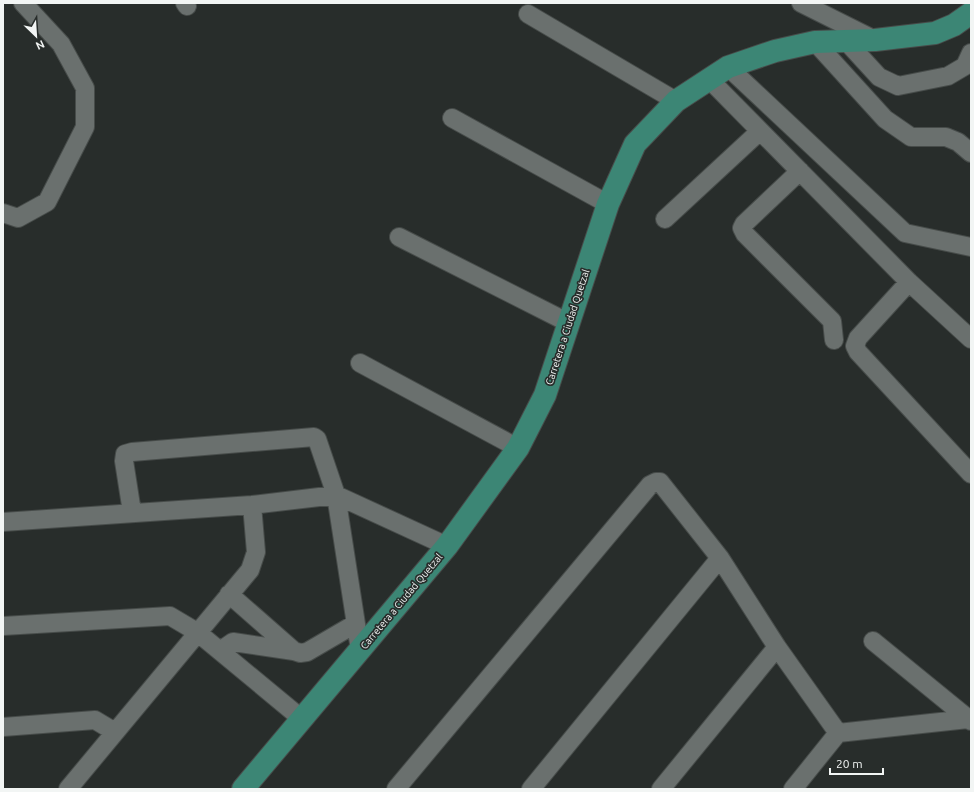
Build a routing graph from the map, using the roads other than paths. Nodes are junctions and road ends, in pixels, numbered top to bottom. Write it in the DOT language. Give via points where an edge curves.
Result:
graph roads {
  1 [pos="23,3"];
  2 [pos="801,3"];
  3 [pos="971,13"];
  4 [pos="528,14"];
  5 [pos="875,40"];
  6 [pos="846,41"];
  7 [pos="815,42"];
  8 [pos="971,53"];
  9 [pos="728,67"];
  10 [pos="709,79"];
  11 [pos="676,101"];
  12 [pos="452,118"];
  13 [pos="760,131"];
  14 [pos="971,152"];
  15 [pos="800,171"];
  16 [pos="608,204"];
  17 [pos="3,213"];
  18 [pos="665,220"];
  19 [pos="399,237"];
  20 [pos="971,247"];
  21 [pos="909,282"];
  22 [pos="569,323"];
  23 [pos="971,338"];
  24 [pos="834,340"];
  25 [pos="360,363"];
  26 [pos="518,448"];
  27 [pos="971,474"];
  28 [pos="336,495"];
  29 [pos="252,505"];
  30 [pos="132,512"];
  31 [pos="3,522"];
  32 [pos="447,546"];
  33 [pos="720,558"];
  34 [pos="229,594"];
  35 [pos="355,624"];
  36 [pos="3,626"];
  37 [pos="197,632"];
  38 [pos="873,641"];
  39 [pos="777,647"];
  40 [pos="360,650"];
  41 [pos="220,651"];
  42 [pos="294,651"];
  43 [pos="302,719"];
  44 [pos="970,720"];
  45 [pos="3,726"];
  46 [pos="114,732"];
  47 [pos="838,733"];
  48 [pos="68,789"];
  49 [pos="243,789"];
  50 [pos="396,789"];
  51 [pos="530,789"];
  52 [pos="661,789"];
  53 [pos="792,789"];
  1 -- 17 [label="street" via="61,44 85,88 85,127 47,202 18,218"];
  2 -- 5 [label="street"];
  3 -- 5 [label="main road, Carretera a Ciudad Quetzal" via="954,25 935,33"];
  4 -- 11 [label="street"];
  5 -- 6 [label="main road, Carretera a Ciudad Quetzal"];
  6 -- 7 [label="main road, Carretera a Ciudad Quetzal"];
  6 -- 8 [label="street" via="879,78 898,86 948,76 965,66"];
  7 -- 9 [label="main road, Carretera a Ciudad Quetzal" via="775,51"];
  7 -- 14 [label="street" via="891,124 911,137 946,137"];
  9 -- 10 [label="main road, Carretera a Ciudad Quetzal"];
  9 -- 20 [label="street" via="905,233"];
  10 -- 11 [label="main road, Carretera a Ciudad Quetzal"];
  10 -- 13 [label="street"];
  11 -- 16 [label="main road, Carretera a Ciudad Quetzal" via="635,144"];
  12 -- 16 [label="street"];
  13 -- 15 [label="street"];
  13 -- 18 [label="street"];
  15 -- 21 [label="street"];
  15 -- 24 [label="street" via="742,228 745,234 832,321"];
  16 -- 22 [label="main road, Carretera a Ciudad Quetzal"];
  19 -- 22 [label="street"];
  21 -- 23 [label="street"];
  21 -- 27 [label="street" via="858,338 855,346"];
  22 -- 26 [label="main road, Carretera a Ciudad Quetzal" via="544,395"];
  25 -- 26 [label="street"];
  26 -- 32 [label="main road, Carretera a Ciudad Quetzal"];
  28 -- 29 [label="street"];
  28 -- 30 [label="street" via="319,442 314,437 132,452 125,454 124,461"];
  28 -- 32 [label="street"];
  28 -- 35 [label="street"];
  29 -- 30 [label="street"];
  29 -- 34 [label="street" via="256,552 250,570"];
  30 -- 31 [label="street"];
  32 -- 40 [label="main road, Carretera a Ciudad Quetzal"];
  33 -- 39 [label="street"];
  33 -- 50 [label="street" via="660,482 650,485"];
  33 -- 51 [label="street"];
  34 -- 37 [label="street"];
  34 -- 42 [label="street"];
  35 -- 40 [label="street"];
  35 -- 42 [label="street" via="307,652"];
  36 -- 37 [label="street" via="170,616"];
  37 -- 41 [label="street"];
  37 -- 46 [label="street"];
  38 -- 44 [label="street"];
  39 -- 47 [label="street"];
  39 -- 52 [label="street"];
  40 -- 43 [label="main road, Carretera a Ciudad Quetzal"];
  41 -- 42 [label="street" via="237,642"];
  41 -- 43 [label="street"];
  43 -- 49 [label="main road, Carretera a Ciudad Quetzal"];
  44 -- 47 [label="street"];
  45 -- 46 [label="street" via="95,720"];
  46 -- 48 [label="street"];
  47 -- 53 [label="street"];
}
